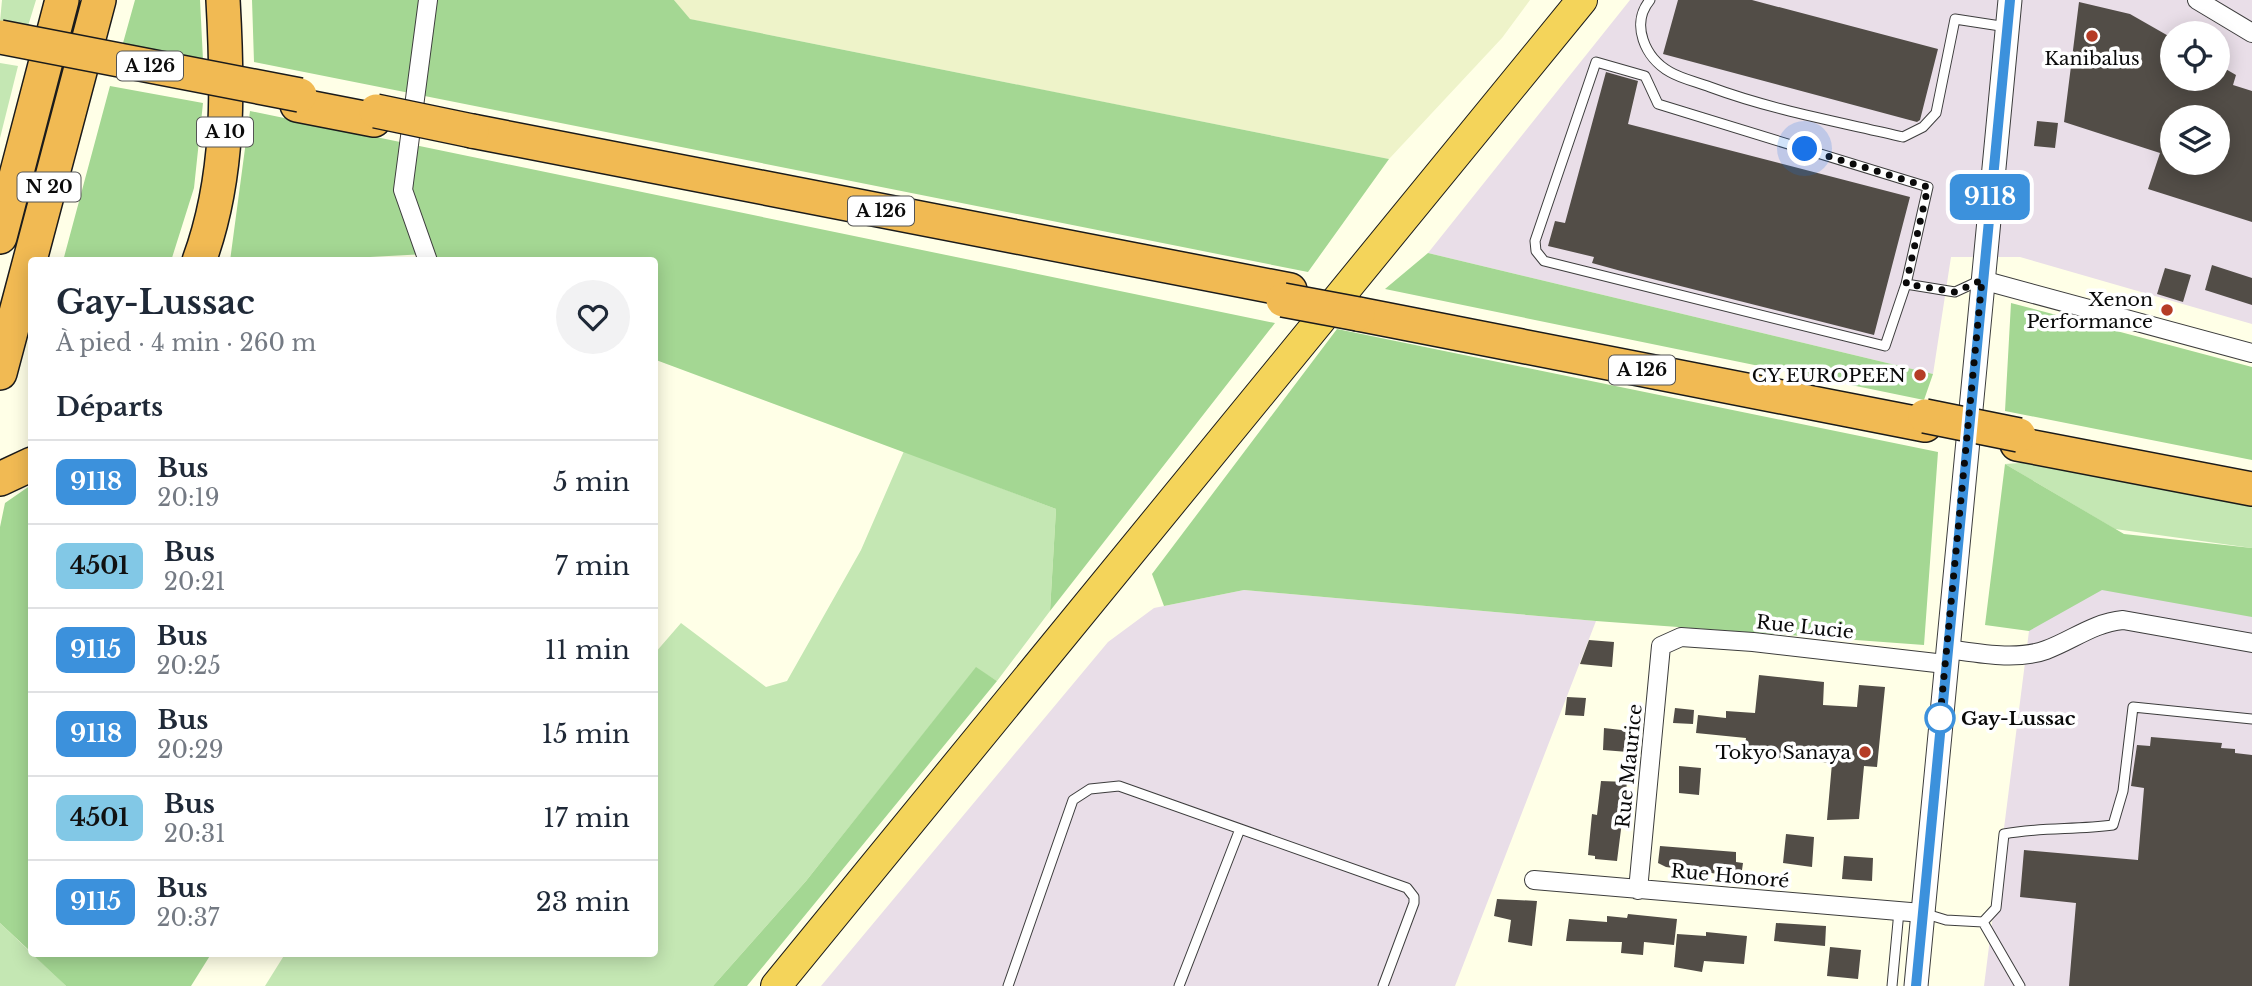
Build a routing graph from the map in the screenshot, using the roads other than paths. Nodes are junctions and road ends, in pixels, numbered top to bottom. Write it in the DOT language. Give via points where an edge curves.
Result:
graph roads {
  1 [pos="62,0"];
  2 [pos="99,0"];
  3 [pos="223,0"];
  4 [pos="428,0"];
  5 [pos="1582,0"];
  6 [pos="1650,0"];
  7 [pos="2010,0"];
  8 [pos="2197,0"];
  9 [pos="2007,27"];
  10 [pos="2252,33"];
  11 [pos="0,37"];
  12 [pos="0,47"];
  13 [pos="299,100"];
  14 [pos="0,237"];
  15 [pos="31,257"];
  16 [pos="200,257"];
  17 [pos="427,257"];
  18 [pos="28,268"];
  19 [pos="1982,280"];
  20 [pos="1906,284"];
  21 [pos="2252,353"];
  22 [pos="0,373"];
  23 [pos="2018,439"];
  24 [pos="28,466"];
  25 [pos="0,479"];
  26 [pos="2252,480"];
  27 [pos="2252,489"];
  28 [pos="2252,643"];
  29 [pos="1661,646"];
  30 [pos="1946,656"];
  31 [pos="2252,719"];
  32 [pos="1240,829"];
  33 [pos="1534,880"];
  34 [pos="1638,890"];
  35 [pos="1899,911"];
  36 [pos="1922,913"];
  37 [pos="1983,922"];
  38 [pos="776,986"];
  39 [pos="1008,986"];
  40 [pos="1179,986"];
  41 [pos="1383,986"];
  42 [pos="1892,986"];
  43 [pos="1916,986"];
  44 [pos="2020,986"];
  1 -- 14 [label="highway, N 20"];
  2 -- 15 [label="highway, N 20"];
  3 -- 16 [label="highway, A 10" via="227,114 213,211"];
  4 -- 17 [label="street" via="403,190"];
  5 -- 38 [label="highway"];
  6 -- 9 [label="lane" via="1641,22 1642,40 1649,55 1669,72 1726,93 1903,137 1923,127 1936,113 1955,19"];
  7 -- 9 [label="street"];
  8 -- 10 [label="street"];
  9 -- 19 [label="street"];
  11 -- 13 [label="highway, A 126, bridge"];
  12 -- 13 [label="highway, A 126"];
  13 -- 23 [label="highway, A 126, bridge"];
  18 -- 22 [label="highway, N 20"];
  19 -- 20 [label="lane" via="1955,292"];
  19 -- 21 [label="street"];
  19 -- 30 [label="street"];
  20 -- 20 [label="lane" via="1885,346 1544,261 1535,241 1596,62 1645,76 1658,104 1928,187"];
  23 -- 26 [label="highway, A 126"];
  23 -- 27 [label="highway, A 126"];
  24 -- 25 [label="highway"];
  28 -- 30 [label="street, Rue Lucie" via="2123,620 2102,622 2045,651"];
  29 -- 30 [label="street, Rue Lucie" via="1681,637"];
  29 -- 34 [label="street, Rue Maurice"];
  30 -- 36 [label="street"];
  31 -- 37 [label="lane" via="2133,707 2123,791 2113,825 2004,834 1996,908"];
  32 -- 39 [label="lane" via="1119,786 1090,789 1073,800"];
  32 -- 40 [label="lane"];
  32 -- 41 [label="lane" via="1407,888 1414,903"];
  33 -- 34 [label="street, Rue Honoré"];
  34 -- 35 [label="street, Rue Honoré"];
  35 -- 36 [label="street, Rue Honoré"];
  35 -- 42 [label="lane"];
  36 -- 37 [label="lane"];
  36 -- 43 [label="street"];
  37 -- 44 [label="lane"];
}
